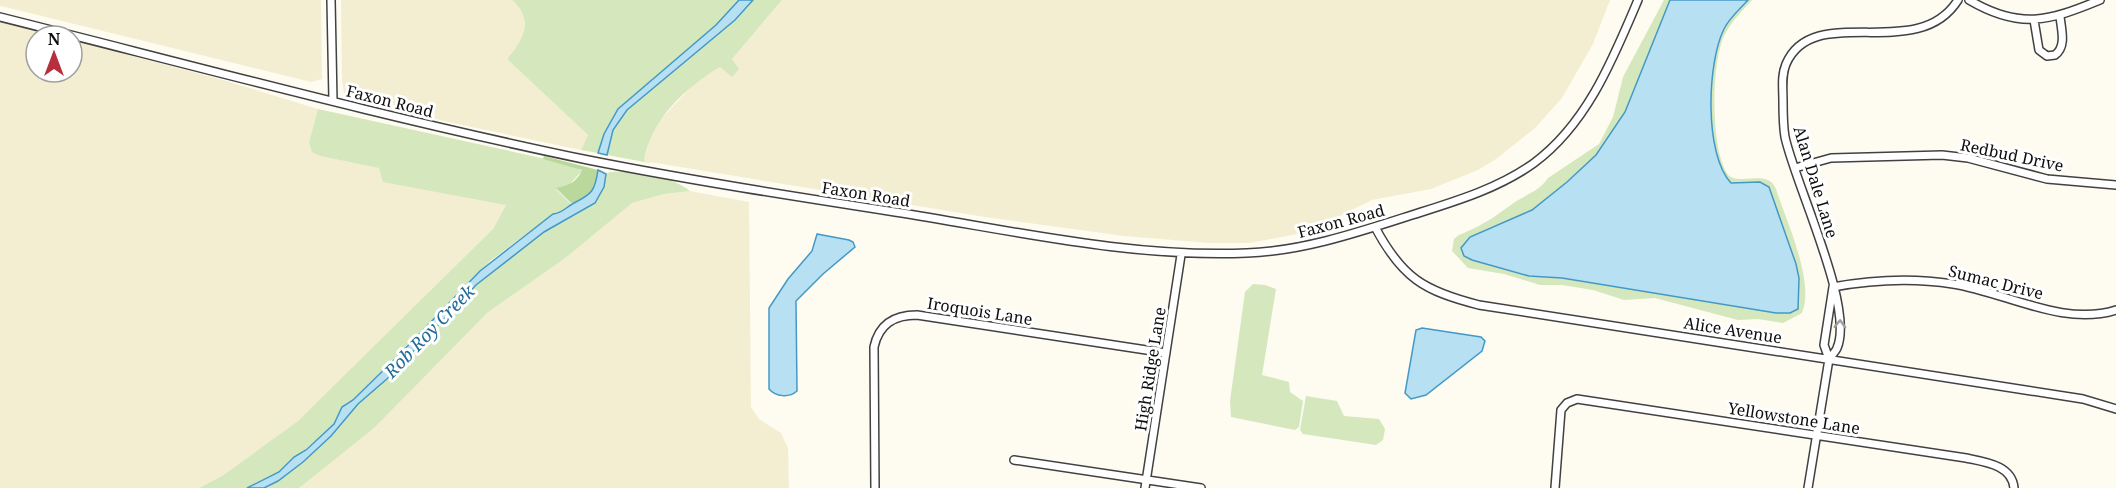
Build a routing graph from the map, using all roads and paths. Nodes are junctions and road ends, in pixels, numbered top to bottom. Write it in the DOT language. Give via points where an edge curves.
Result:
graph roads {
  1 [pos="331,0"];
  2 [pos="1638,0"];
  3 [pos="1958,0"];
  4 [pos="1969,0"];
  5 [pos="2100,0"];
  6 [pos="2060,16"];
  7 [pos="0,17"];
  8 [pos="2034,20"];
  9 [pos="333,101"];
  10 [pos="1795,168"];
  11 [pos="2116,185"];
  12 [pos="1375,227"];
  13 [pos="1181,255"];
  14 [pos="1833,287"];
  15 [pos="2116,310"];
  16 [pos="1166,353"];
  17 [pos="1829,359"];
  18 [pos="2116,409"];
  19 [pos="1817,435"];
  20 [pos="1014,460"];
  21 [pos="1146,479"];
  22 [pos="875,488"];
  23 [pos="1145,488"];
  24 [pos="1200,488"];
  25 [pos="1555,488"];
  26 [pos="1809,488"];
  27 [pos="2013,488"];
  1 -- 9 [label="street"];
  2 -- 12 [label="street, Faxon Road" via="1587,105 1562,138 1534,163 1455,201"];
  3 -- 10 [label="street, Alan Dale Lane" via="1944,18 1922,28 1832,32 1800,44 1785,65 1782,80 1785,136"];
  4 -- 8 [label="street" via="2000,15"];
  5 -- 6 [label="street"];
  6 -- 8 [label="street"];
  6 -- 8 [label="street" via="2061,49 2055,55 2047,56 2039,50"];
  7 -- 9 [label="street, Faxon Road"];
  9 -- 13 [label="street, Faxon Road" via="591,160"];
  10 -- 11 [label="street, Redbud Drive" via="1831,158 1942,155 2051,180"];
  10 -- 14 [label="street, Alan Dale Lane"];
  12 -- 13 [label="street, Faxon Road" via="1320,243 1253,253"];
  12 -- 17 [label="street, Alice Avenue" via="1392,258 1414,279 1445,297"];
  13 -- 16 [label="street, High Ridge Lane"];
  14 -- 15 [label="street, Sumac Drive" via="1937,282 2063,312"];
  14 -- 17 [label="street, Alan Dale Lane" via="1824,345"];
  17 -- 14 [label="street, Alan Dale Lane, one-way" via="1838,347 1840,322 1839,298"];
  16 -- 21 [label="street, High Ridge Lane"];
  16 -- 22 [label="street, Iroquois Lane" via="917,315 894,319 880,330 874,347"];
  17 -- 18 [label="street, Alice Avenue" via="2083,399"];
  17 -- 19 [label="street, Alan Dale Lane"];
  19 -- 25 [label="street, Yellowstone Lane" via="1583,399 1567,403 1560,416"];
  19 -- 26 [label="street, Alan Dale Lane"];
  19 -- 27 [label="street, Yellowstone Lane" via="1978,460 2002,468 2012,479"];
  20 -- 21 [label="street"];
  21 -- 23 [label="street, High Ridge Lane"];
  21 -- 24 [label="street"];
}
